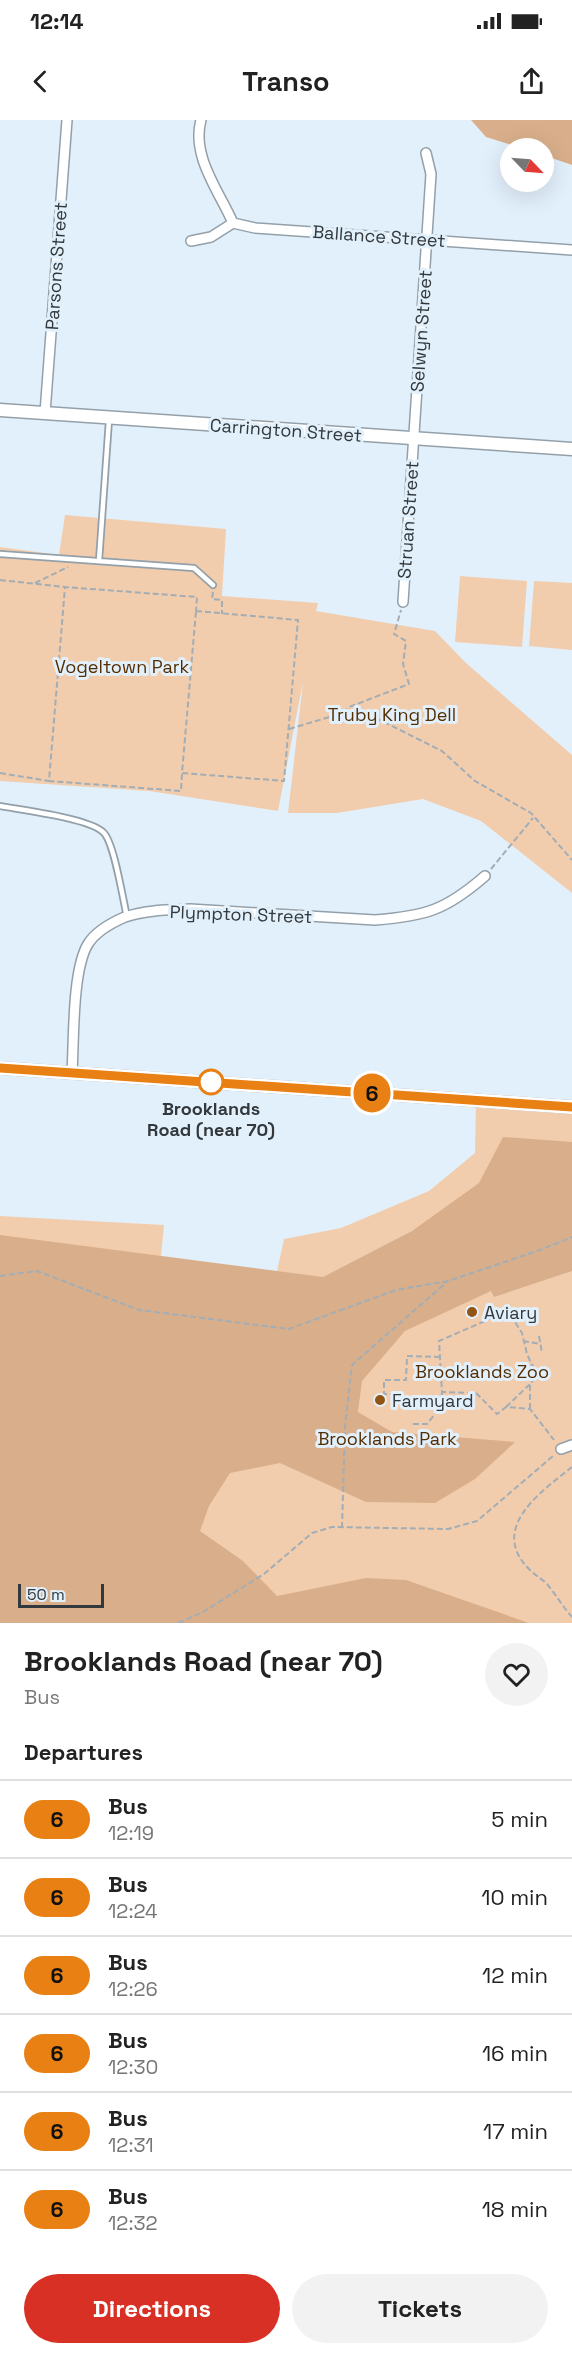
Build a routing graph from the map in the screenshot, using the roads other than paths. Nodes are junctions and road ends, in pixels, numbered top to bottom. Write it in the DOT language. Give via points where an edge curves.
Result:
graph roads {
  1 [pos="67,120"];
  2 [pos="201,120"];
  3 [pos="426,153"];
  4 [pos="233,224"];
  5 [pos="427,239"];
  6 [pos="191,241"];
  7 [pos="572,250"];
  8 [pos="0,410"];
  9 [pos="45,413"];
  10 [pos="109,417"];
  11 [pos="414,439"];
  12 [pos="572,449"];
  13 [pos="0,554"];
  14 [pos="99,561"];
  15 [pos="213,585"];
  16 [pos="403,602"];
  17 [pos="0,806"];
  18 [pos="485,876"];
  19 [pos="127,916"];
  20 [pos="0,1068"];
  21 [pos="72,1073"];
  22 [pos="572,1107"];
  23 [pos="572,1445"];
  24 [pos="561,1449"];
  1 -- 9 [label="street, Parsons Street"];
  2 -- 4 [label="street" via="198,131 203,161"];
  3 -- 5 [label="street, Selwyn Street" via="432,174"];
  4 -- 5 [label="street, Ballance Street"];
  4 -- 6 [label="street" via="211,237"];
  5 -- 7 [label="street, Ballance Street"];
  5 -- 11 [label="street, Selwyn Street"];
  8 -- 9 [label="main road, Carrington Street"];
  9 -- 10 [label="main road, Carrington Street"];
  10 -- 11 [label="main road, Carrington Street"];
  10 -- 14 [label="lane"];
  11 -- 12 [label="main road, Carrington Street"];
  11 -- 16 [label="street, Struan Street"];
  13 -- 14 [label="lane"];
  14 -- 15 [label="lane" via="194,568"];
  17 -- 19 [label="lane" via="88,824 105,833"];
  18 -- 19 [label="street, Plympton Street" via="446,906 399,919 189,909"];
  19 -- 21 [label="street, Plympton Street" via="99,932 82,957"];
  20 -- 21 [label="street"];
  21 -- 22 [label="street"];
  23 -- 24 [label="street"];
}
